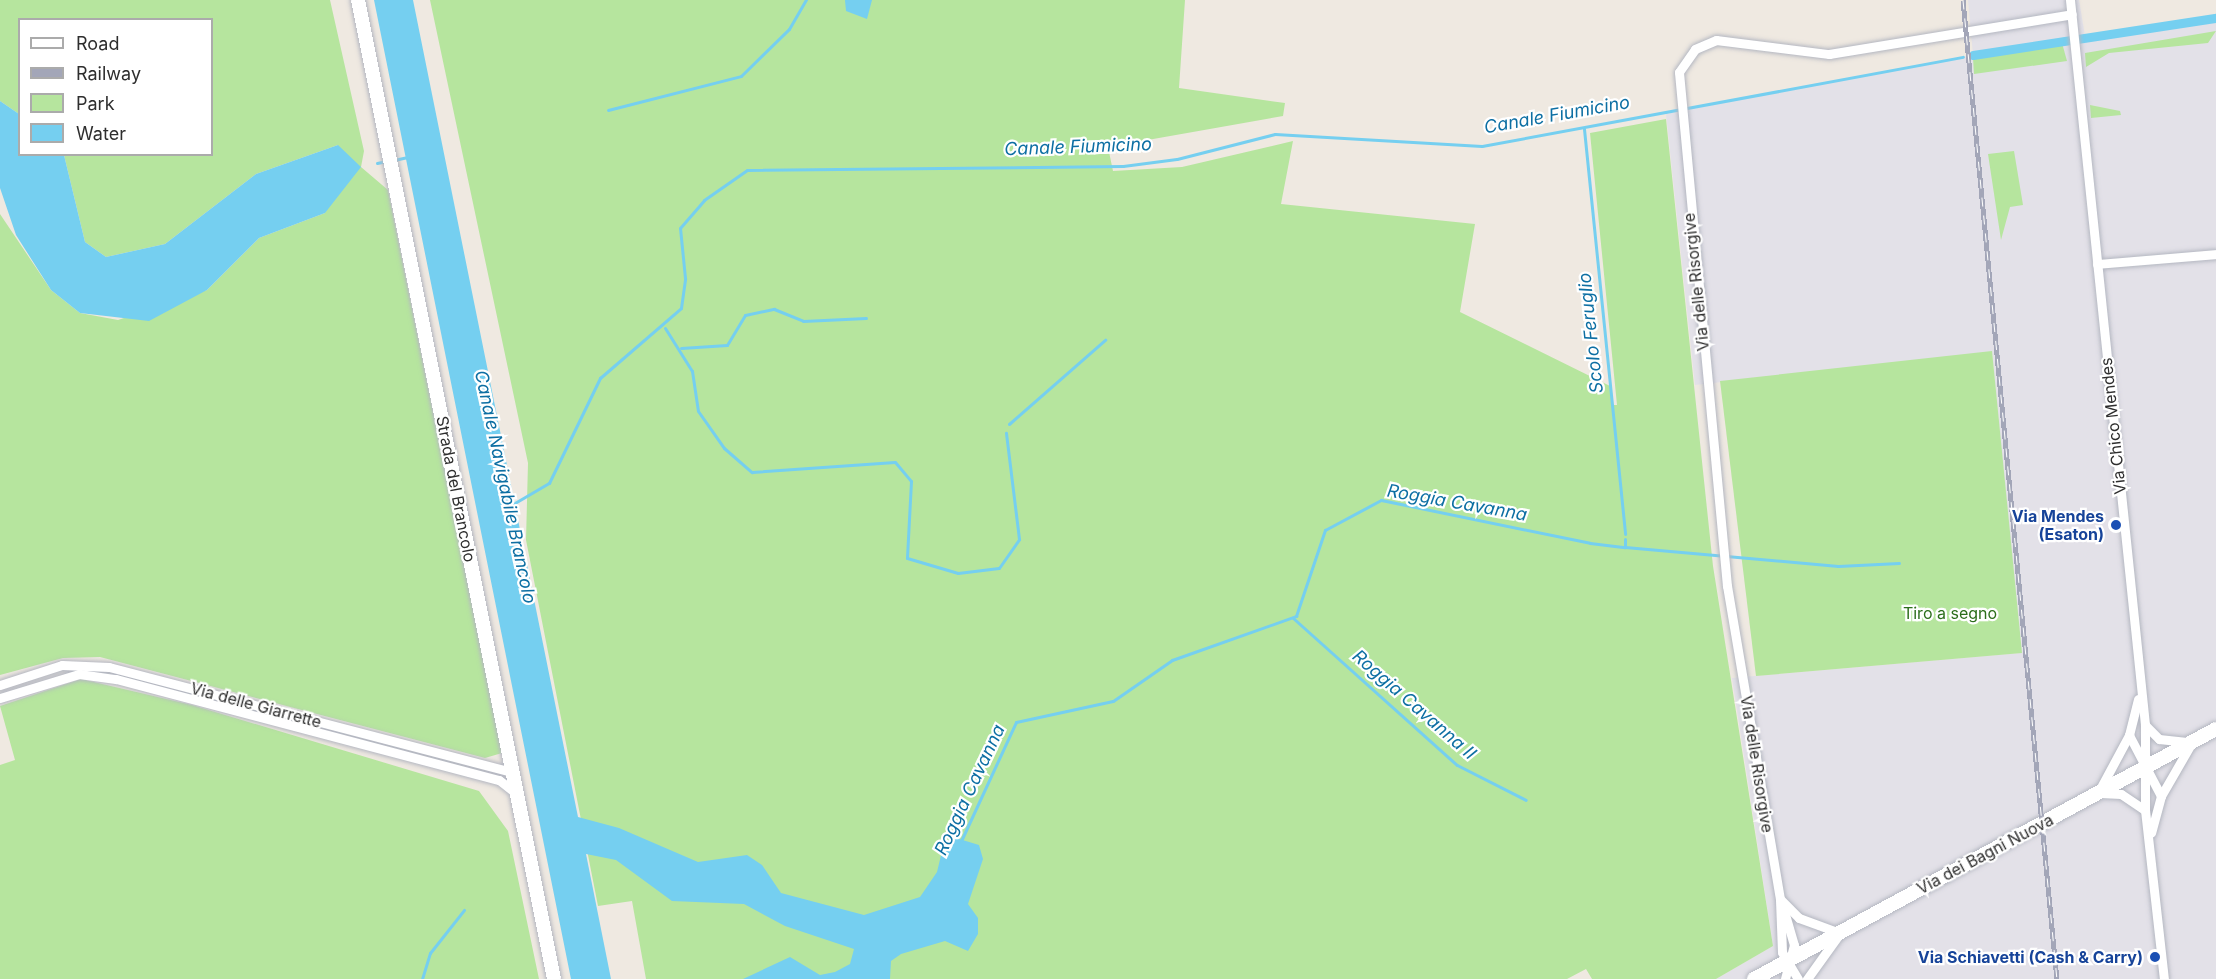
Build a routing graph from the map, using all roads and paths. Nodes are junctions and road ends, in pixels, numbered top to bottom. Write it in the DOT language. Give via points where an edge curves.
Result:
graph roads {
  1 [pos="358,0"];
  2 [pos="2070,0"];
  3 [pos="2072,14"];
  4 [pos="2216,254"];
  5 [pos="2097,264"];
  6 [pos="0,685"];
  7 [pos="2139,695"];
  8 [pos="0,698"];
  9 [pos="2145,726"];
  10 [pos="2216,729"];
  11 [pos="2129,735"];
  12 [pos="2193,742"];
  13 [pos="510,758"];
  14 [pos="498,768"];
  15 [pos="2145,768"];
  16 [pos="515,783"];
  17 [pos="2098,793"];
  18 [pos="2161,796"];
  19 [pos="2145,810"];
  20 [pos="2151,835"];
  21 [pos="1780,899"];
  22 [pos="1840,933"];
  23 [pos="1789,960"];
  24 [pos="554,979"];
  25 [pos="1754,979"];
  26 [pos="1785,979"];
  27 [pos="1798,979"];
  28 [pos="1807,979"];
  29 [pos="2164,979"];
  1 -- 13 [label="street, Strada del Brancolo"];
  2 -- 3 [label="street, Via Chico Mendes"];
  3 -- 5 [label="street, Via Chico Mendes"];
  3 -- 21 [label="street, Via delle Risorgive" via="1829,54 1716,40 1686,58 1679,72 1680,126 1727,586"];
  4 -- 5 [label="street"];
  5 -- 7 [label="street, Via Chico Mendes"];
  6 -- 14 [label="street, Via delle Giarrette" via="62,665 109,667"];
  7 -- 9 [label="street, Via Chico Mendes"];
  7 -- 11 [label="street, Via Chico Mendes"];
  8 -- 16 [label="street, Via delle Giarrette" via="49,679 98,675"];
  9 -- 12 [label="street" via="2159,739"];
  9 -- 15 [label="street, Via Chico Mendes"];
  10 -- 12 [label="street, Via dei Bagni Nuova"];
  11 -- 15 [label="street"];
  11 -- 17 [label="street, Via Chico Mendes"];
  12 -- 15 [label="street, Via dei Bagni Nuova"];
  12 -- 18 [label="street"];
  13 -- 14 [label="street"];
  13 -- 16 [label="street, Strada del Brancolo"];
  14 -- 16 [label="street, Via delle Giarrette"];
  15 -- 17 [label="street, Via dei Bagni Nuova"];
  15 -- 18 [label="street"];
  15 -- 19 [label="street, Via Chico Mendes"];
  16 -- 24 [label="street, Strada del Brancolo"];
  17 -- 19 [label="street" via="2121,794"];
  17 -- 22 [label="street, Via dei Bagni Nuova"];
  18 -- 20 [label="street"];
  19 -- 20 [label="street, Via Chico Mendes"];
  20 -- 29 [label="street"];
  21 -- 22 [label="street" via="1800,918"];
  21 -- 23 [label="street, Via delle Risorgive" via="1794,945"];
  22 -- 23 [label="street, Via dei Bagni Nuova"];
  22 -- 28 [label="street"];
  23 -- 25 [label="street, Via dei Bagni Nuova"];
  23 -- 26 [label="street, Via delle Risorgive"];
  23 -- 27 [label="street"];
}
